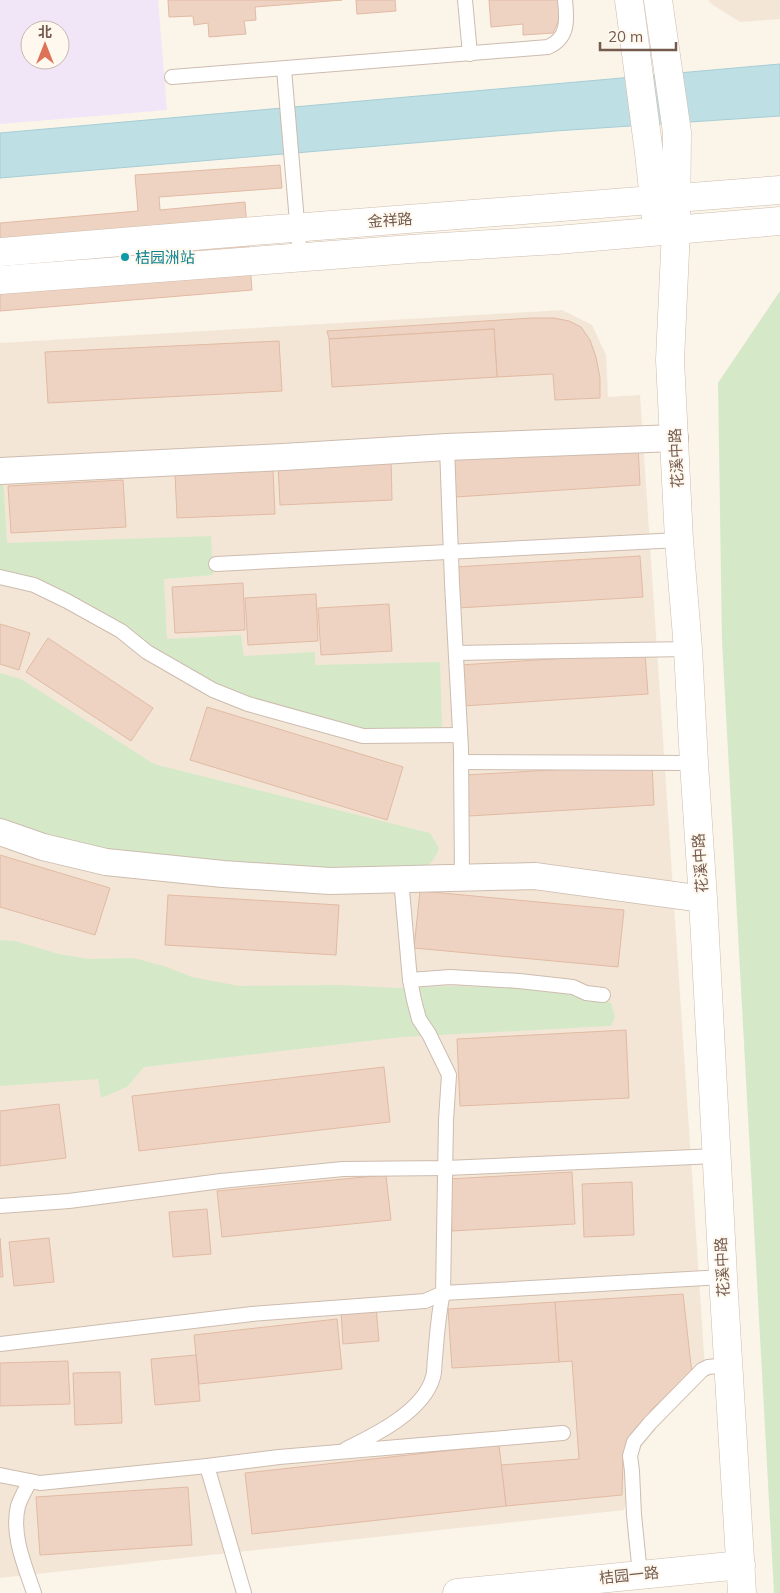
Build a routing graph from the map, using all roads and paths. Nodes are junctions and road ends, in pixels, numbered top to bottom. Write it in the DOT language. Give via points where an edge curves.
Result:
graph roads {
  1 [pos="465,0"];
  2 [pos="565,0"];
  3 [pos="629,0"];
  4 [pos="658,0"];
  5 [pos="470,54"];
  6 [pos="284,69"];
  7 [pos="172,78"];
  8 [pos="780,190"];
  9 [pos="665,199"];
  10 [pos="780,221"];
  11 [pos="298,227"];
  12 [pos="667,231"];
  13 [pos="0,252"];
  14 [pos="300,257"];
  15 [pos="0,280"];
  16 [pos="675,438"];
  17 [pos="447,448"];
  18 [pos="0,471"];
  19 [pos="679,540"];
  20 [pos="451,551"];
  21 [pos="216,564"];
  22 [pos="0,578"];
  23 [pos="688,648"];
  24 [pos="456,653"];
  25 [pos="460,735"];
  26 [pos="461,762"];
  27 [pos="694,763"];
  28 [pos="0,832"];
  29 [pos="462,878"];
  30 [pos="401,879"];
  31 [pos="703,899"];
  32 [pos="410,980"];
  33 [pos="603,995"];
  34 [pos="716,1156"];
  35 [pos="446,1168"];
  36 [pos="0,1206"];
  37 [pos="723,1277"];
  38 [pos="443,1293"];
  39 [pos="0,1344"];
  40 [pos="728,1365"];
  41 [pos="563,1433"];
  42 [pos="339,1452"];
  43 [pos="207,1466"];
  44 [pos="0,1475"];
  45 [pos="30,1481"];
  46 [pos="741,1565"];
  47 [pos="640,1574"];
  48 [pos="34,1593"];
  49 [pos="244,1593"];
  50 [pos="457,1593"];
  51 [pos="742,1593"];
  1 -- 5 [label="lane"];
  2 -- 5 [label="lane" via="566,28 555,44"];
  3 -- 9 [label="street" via="646,134"];
  4 -- 9 [label="street" via="677,132"];
  5 -- 6 [label="lane"];
  6 -- 7 [label="lane"];
  6 -- 11 [label="lane"];
  8 -- 9 [label="street, 金祥路"];
  9 -- 11 [label="street, 金祥路"];
  9 -- 12 [label="street, 花溪中路"];
  10 -- 12 [label="street, 金祥路"];
  11 -- 13 [label="street, 金祥路"];
  11 -- 14 [label="lane"];
  12 -- 14 [label="street, 金祥路"];
  12 -- 16 [label="street, 花溪中路"];
  14 -- 15 [label="street, 金祥路"];
  16 -- 17 [label="street"];
  16 -- 19 [label="street, 花溪中路"];
  17 -- 18 [label="street"];
  17 -- 20 [label="lane"];
  19 -- 20 [label="lane"];
  19 -- 23 [label="street, 花溪中路"];
  20 -- 21 [label="lane"];
  20 -- 24 [label="lane"];
  22 -- 25 [label="lane" via="34,585 67,601 213,690 248,704 363,736"];
  23 -- 24 [label="lane"];
  23 -- 27 [label="street, 花溪中路"];
  24 -- 25 [label="lane"];
  25 -- 26 [label="lane"];
  26 -- 27 [label="lane"];
  26 -- 29 [label="lane"];
  27 -- 31 [label="street, 花溪中路"];
  28 -- 30 [label="street" via="43,848 106,862 330,881"];
  29 -- 30 [label="street"];
  29 -- 31 [label="street" via="535,876"];
  30 -- 32 [label="lane"];
  31 -- 34 [label="street, 花溪中路"];
  32 -- 33 [label="lane" via="450,977 519,981 573,987"];
  32 -- 35 [label="lane" via="419,1019 448,1075"];
  34 -- 35 [label="lane"];
  34 -- 37 [label="street, 花溪中路"];
  35 -- 36 [label="lane" via="343,1169"];
  35 -- 38 [label="lane"];
  37 -- 38 [label="lane"];
  37 -- 40 [label="street, 花溪中路"];
  38 -- 39 [label="lane" via="425,1301 252,1314"];
  38 -- 42 [label="lane" via="433,1378 424,1396 413,1408 374,1435"];
  40 -- 46 [label="street, 花溪中路"];
  40 -- 47 [label="lane" via="702,1370 634,1442 630,1456"];
  41 -- 42 [label="lane"];
  42 -- 43 [label="lane"];
  43 -- 45 [label="lane" via="40,1483"];
  43 -- 49 [label="lane"];
  44 -- 45 [label="lane"];
  45 -- 48 [label="lane" via="18,1505 16,1525 18,1544"];
  46 -- 47 [label="street, 桔园一路"];
  46 -- 51 [label="street, 花溪中路"];
  47 -- 50 [label="street, 桔园一路"];
}
